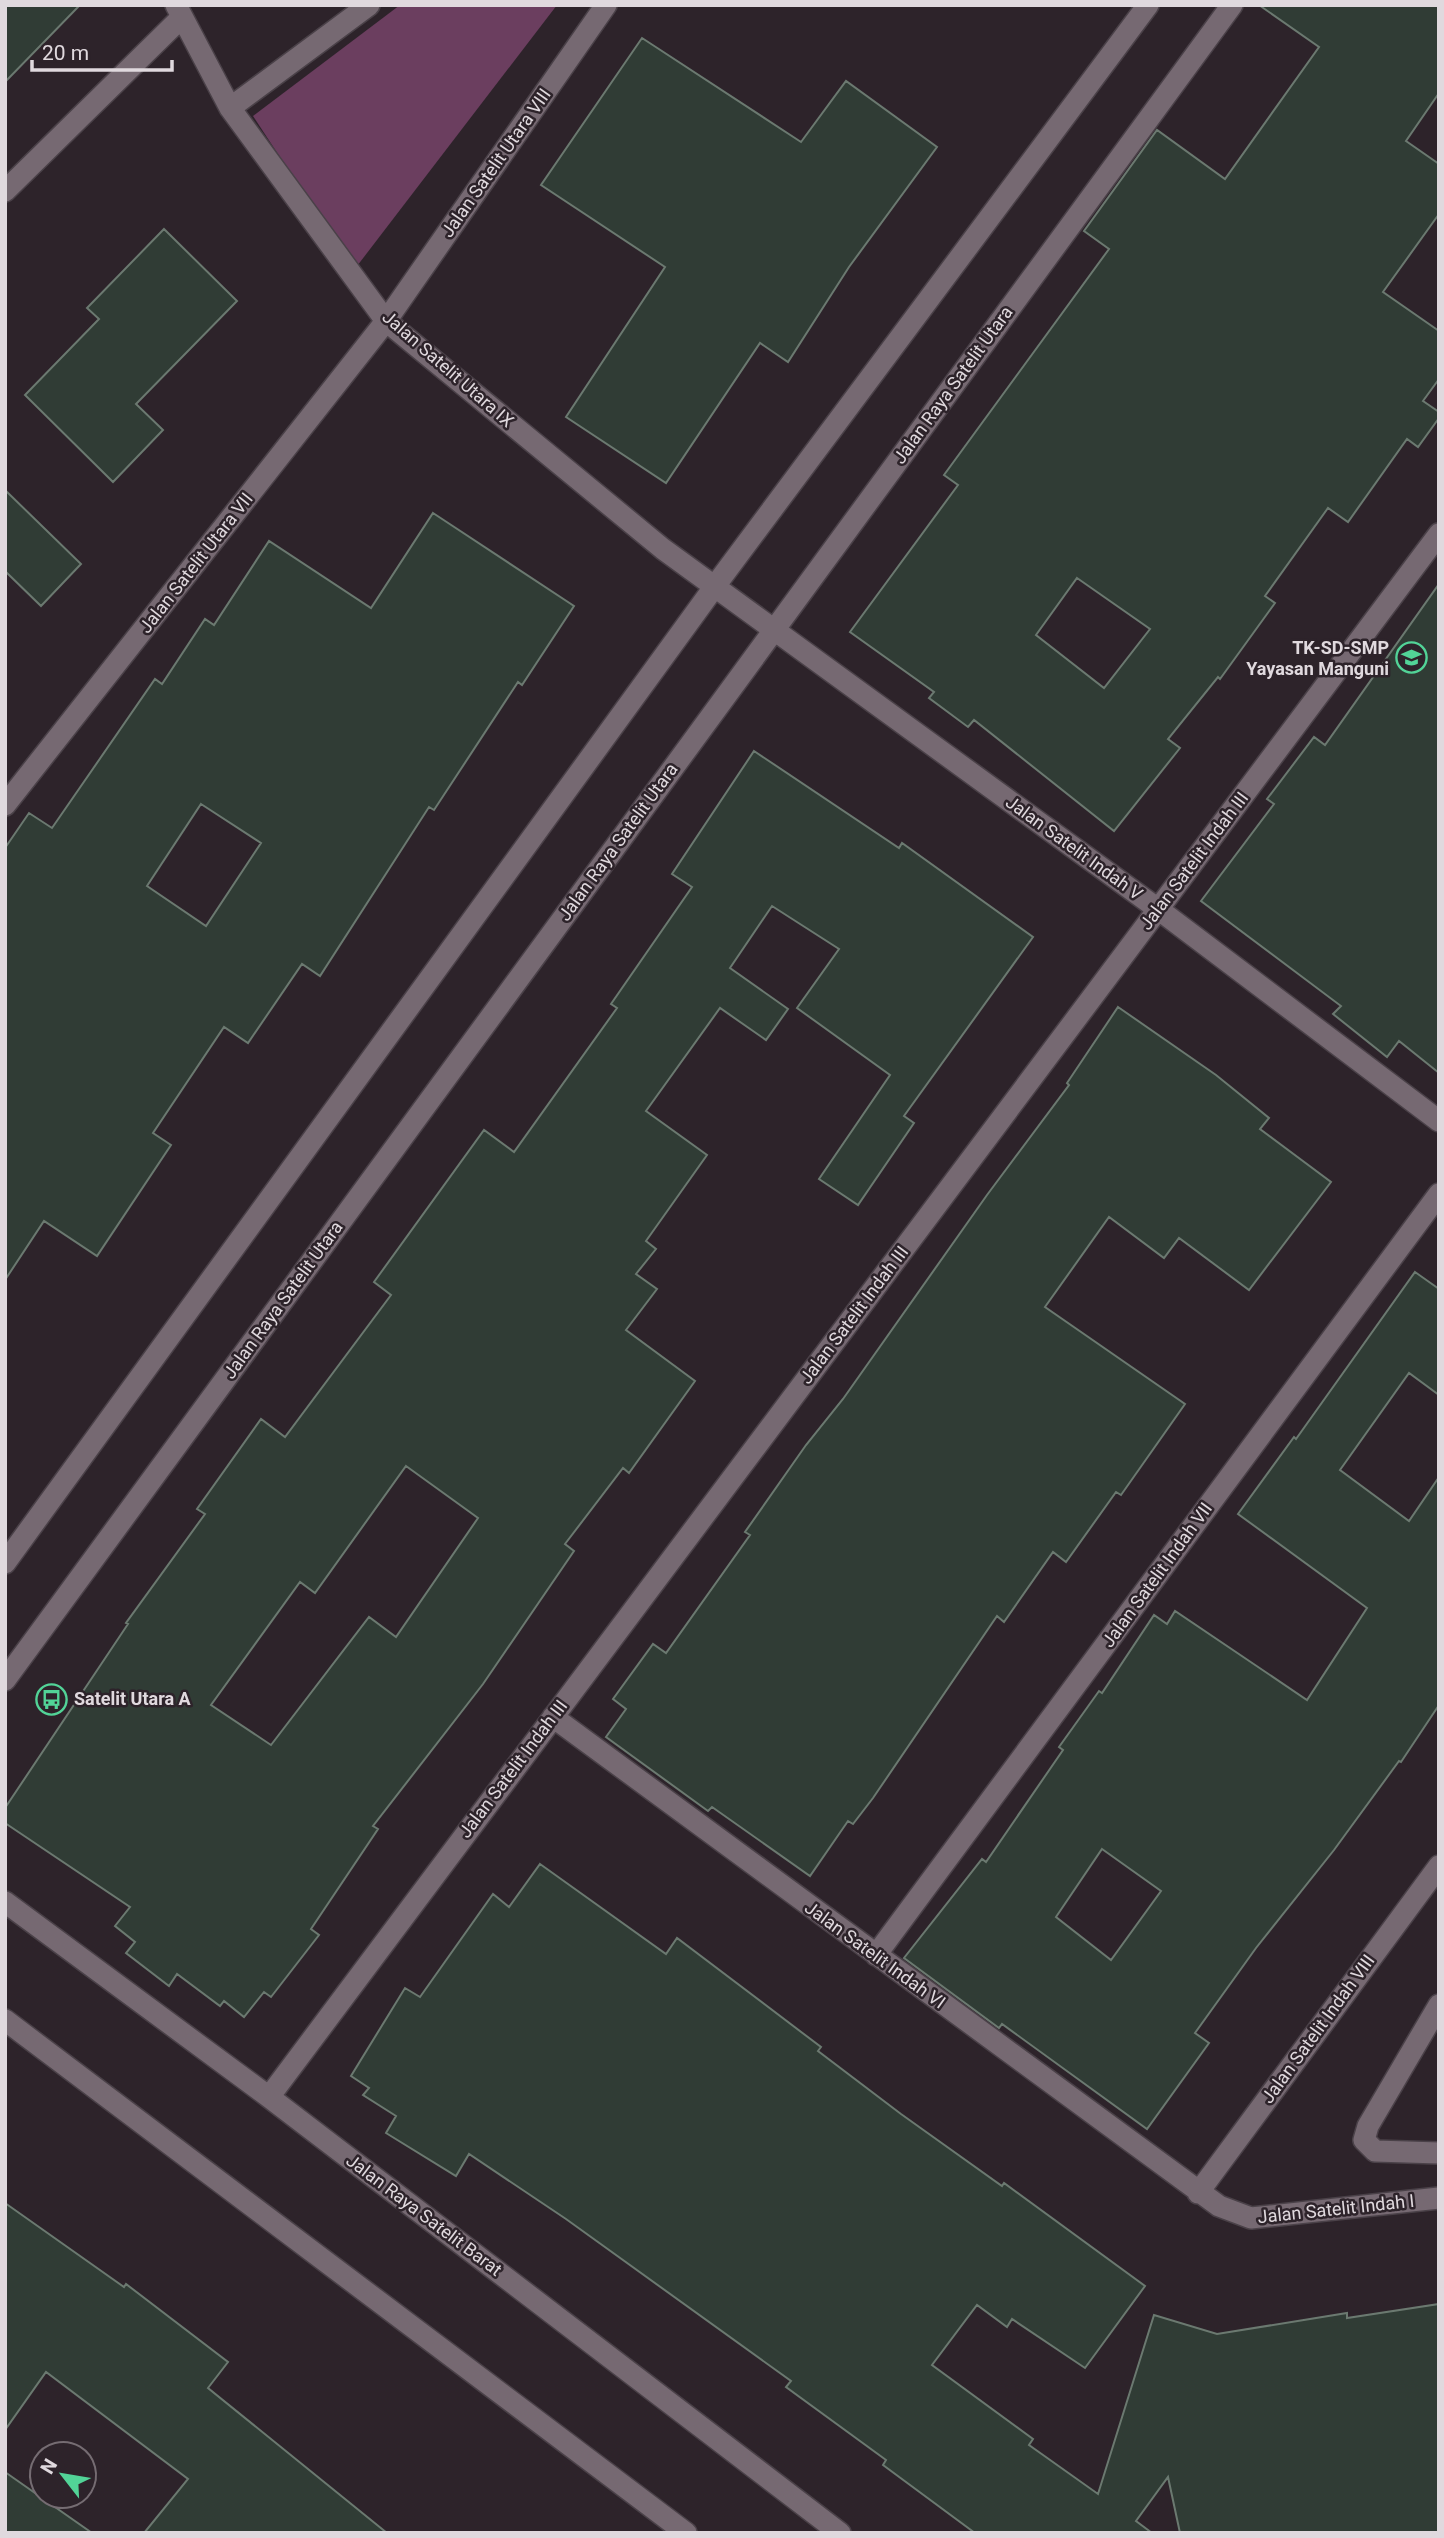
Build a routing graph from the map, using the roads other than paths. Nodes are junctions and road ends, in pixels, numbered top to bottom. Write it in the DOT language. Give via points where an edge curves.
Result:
graph roads {
  1 [pos="369,5"];
  2 [pos="606,5"];
  3 [pos="1148,5"];
  4 [pos="1232,5"];
  5 [pos="178,11"];
  6 [pos="230,108"];
  7 [pos="5,191"];
  8 [pos="386,321"];
  9 [pos="1439,534"];
  10 [pos="715,586"];
  11 [pos="774,629"];
  12 [pos="5,805"];
  13 [pos="1158,909"];
  14 [pos="1439,1121"];
  15 [pos="1439,1194"];
  16 [pos="5,1563"];
  17 [pos="5,1680"];
  18 [pos="553,1717"];
  19 [pos="1439,1866"];
  20 [pos="5,1902"];
  21 [pos="876,1955"];
  22 [pos="1439,2005"];
  23 [pos="5,2020"];
  24 [pos="269,2097"];
  25 [pos="1439,2152"];
  26 [pos="1198,2193"];
  27 [pos="1439,2198"];
  28 [pos="686,2533"];
  29 [pos="840,2533"];
  1 -- 6 [label="street"];
  2 -- 8 [label="street, Jalan Satelit Utara VIII"];
  3 -- 10 [label="street"];
  4 -- 11 [label="street, Jalan Raya Satelit Utara"];
  5 -- 6 [label="street, Jalan Satelit Utara IX"];
  5 -- 7 [label="street"];
  6 -- 8 [label="street, Jalan Satelit Utara IX"];
  8 -- 10 [label="street, Jalan Satelit Utara IX" via="663,549"];
  8 -- 12 [label="street, Jalan Satelit Utara VII"];
  9 -- 13 [label="street, Jalan Satelit Indah III"];
  10 -- 11 [label="street, Jalan Satelit Utara IX"];
  10 -- 16 [label="street"];
  11 -- 13 [label="street, Jalan Satelit Indah V"];
  11 -- 17 [label="street, Jalan Raya Satelit Utara"];
  13 -- 14 [label="street, Jalan Satelit Indah V"];
  13 -- 18 [label="street, Jalan Satelit Indah III"];
  15 -- 21 [label="street, Jalan Satelit Indah VII"];
  18 -- 21 [label="street, Jalan Satelit Indah VI"];
  18 -- 24 [label="street, Jalan Satelit Indah III"];
  19 -- 26 [label="street, Jalan Satelit Indah VIII"];
  20 -- 24 [label="street, Jalan Raya Satelit Barat"];
  21 -- 26 [label="street, Jalan Satelit Indah VI"];
  22 -- 25 [label="street" via="1364,2140 1376,2151"];
  23 -- 28 [label="street"];
  24 -- 29 [label="street, Jalan Raya Satelit Barat"];
  26 -- 27 [label="street, Jalan Satelit Indah I" via="1251,2218"];
}
